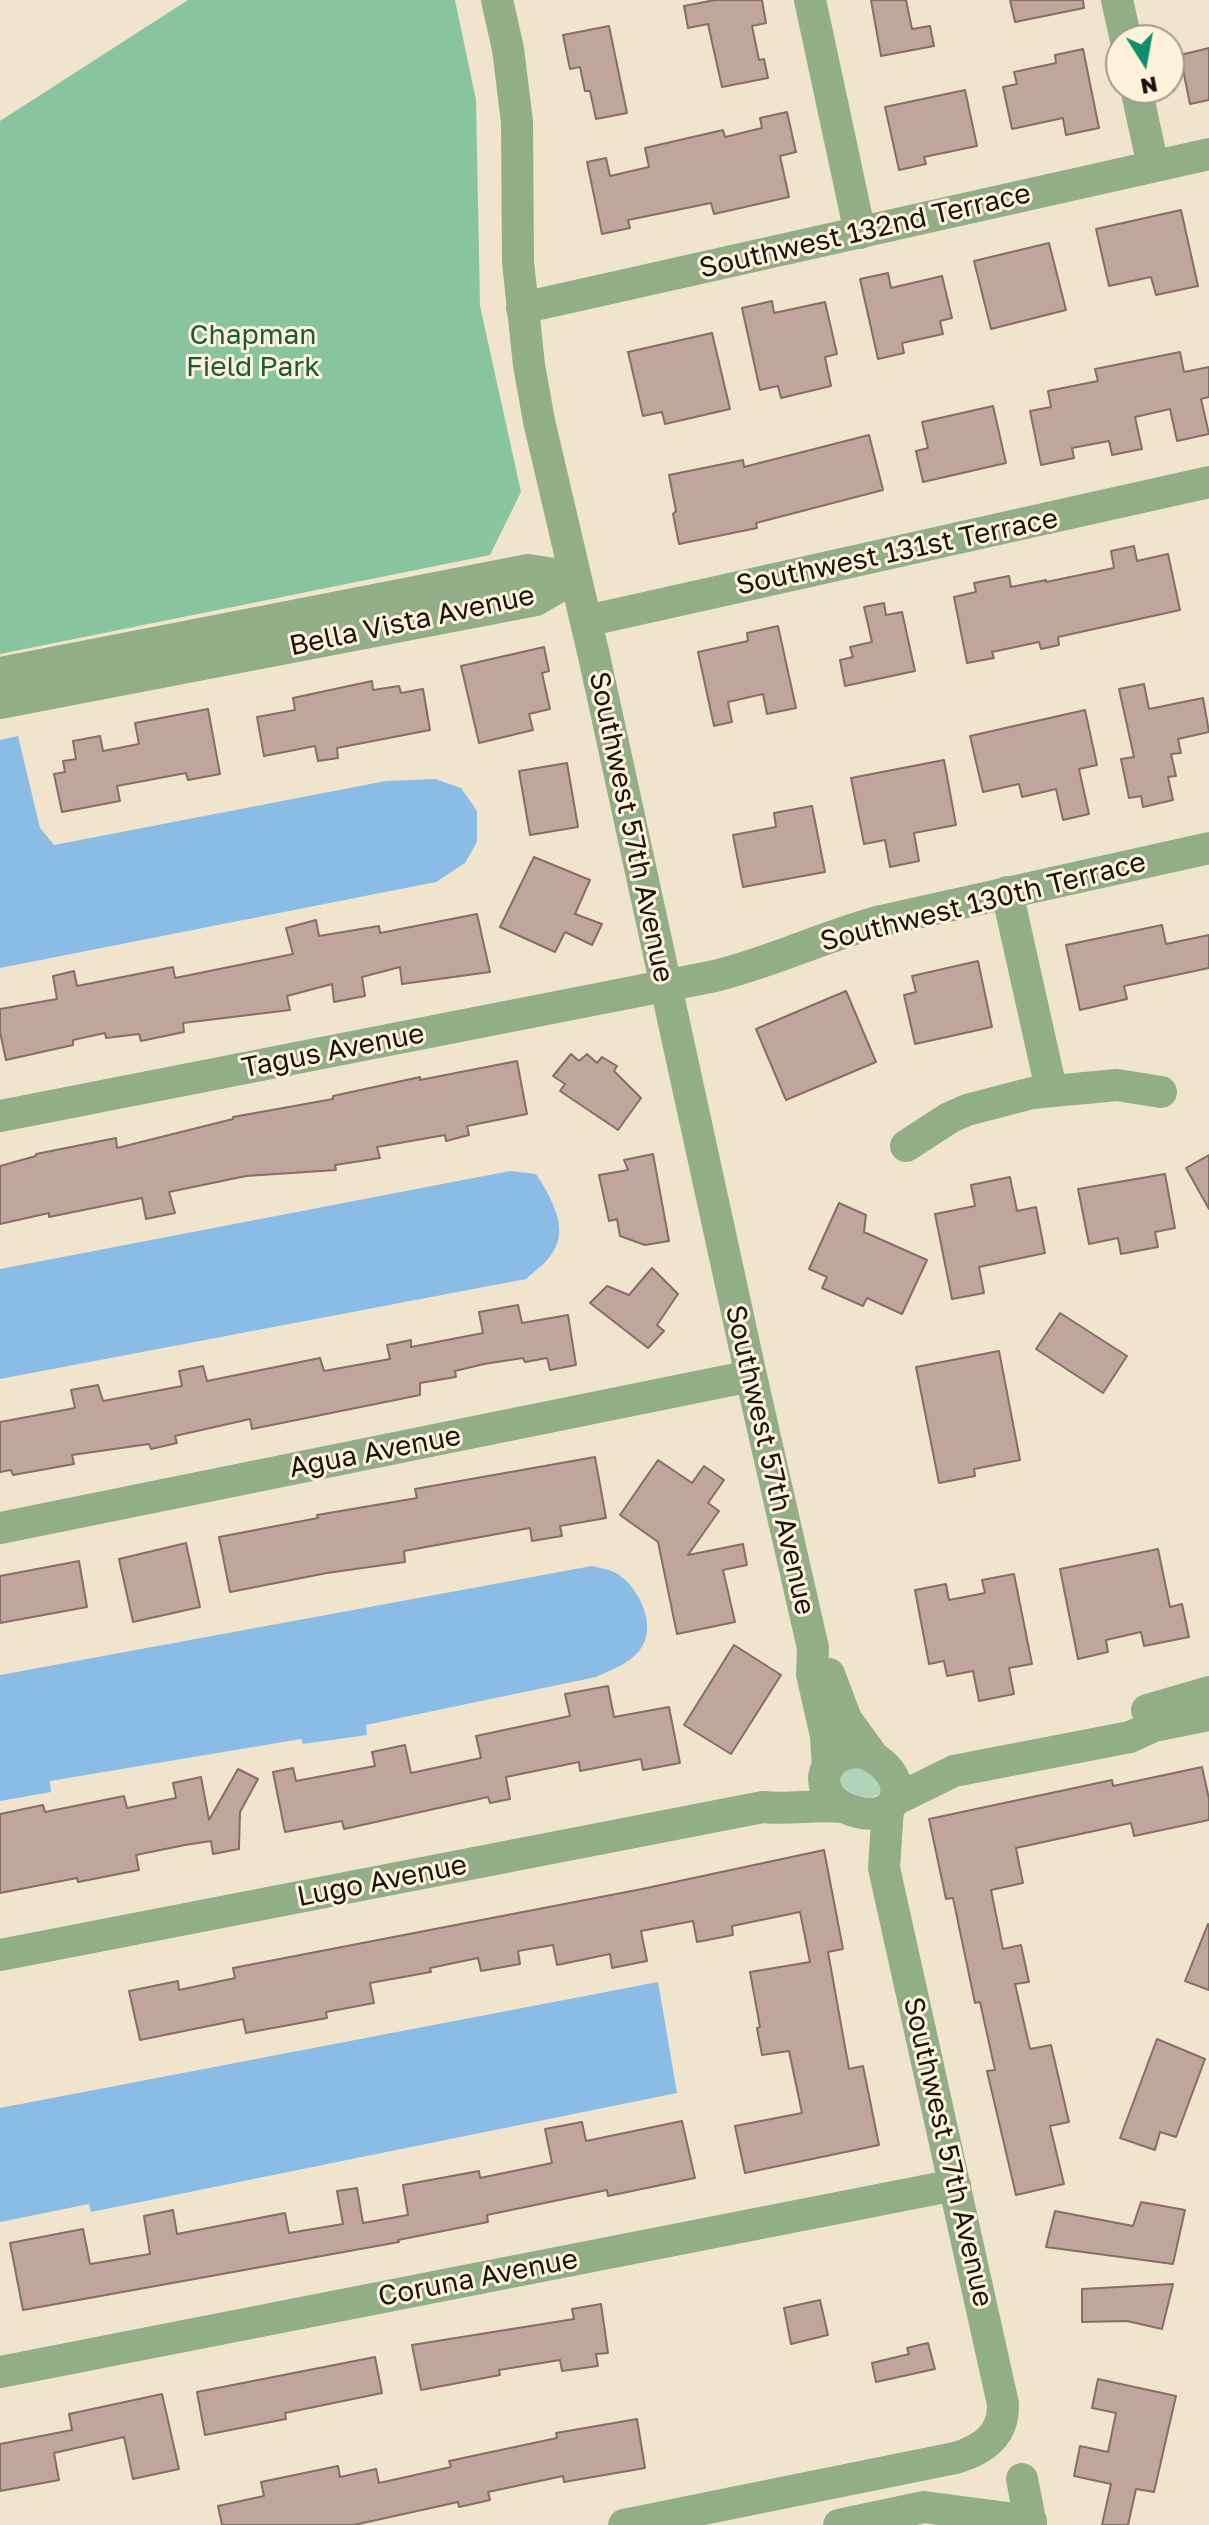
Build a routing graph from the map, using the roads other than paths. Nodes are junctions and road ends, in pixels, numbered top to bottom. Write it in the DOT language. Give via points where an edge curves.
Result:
graph roads {
  1 [pos="497,0"];
  2 [pos="810,0"];
  3 [pos="1117,0"];
  4 [pos="1122,24"];
  5 [pos="1139,104"];
  6 [pos="1209,154"];
  7 [pos="1153,166"];
  8 [pos="860,233"];
  9 [pos="522,308"];
  10 [pos="1209,482"];
  11 [pos="575,577"];
  12 [pos="586,621"];
  13 [pos="0,673"];
  14 [pos="0,703"];
  15 [pos="1209,848"];
  16 [pos="1007,892"];
  17 [pos="665,985"];
  18 [pos="1051,1089"];
  19 [pos="1161,1092"];
  20 [pos="0,1116"];
  21 [pos="906,1146"];
  22 [pos="751,1376"];
  23 [pos="0,1528"];
  24 [pos="813,1648"];
  25 [pos="1209,1692"];
  26 [pos="1209,1715"];
  27 [pos="1209,1729"];
  28 [pos="1130,1737"];
  29 [pos="1094,1744"];
  30 [pos="878,1759"];
  31 [pos="954,1771"];
  32 [pos="826,1772"];
  33 [pos="892,1804"];
  34 [pos="763,1807"];
  35 [pos="849,1809"];
  36 [pos="884,1868"];
  37 [pos="0,1955"];
  38 [pos="955,2185"];
  39 [pos="0,2372"];
  40 [pos="1022,2479"];
  41 [pos="1031,2523"];
  42 [pos="624,2525"];
  43 [pos="839,2525"];
  1 -- 9 [label="street, Southwest 57th Avenue" via="517,122"];
  2 -- 8 [label="street"];
  3 -- 4 [label="street"];
  5 -- 7 [label="street"];
  6 -- 7 [label="street, Southwest 132nd Terrace"];
  7 -- 8 [label="street, Southwest 132nd Terrace"];
  8 -- 9 [label="street, Southwest 132nd Terrace"];
  9 -- 11 [label="street, Southwest 57th Avenue" via="539,421"];
  10 -- 12 [label="street, Southwest 131st Terrace"];
  11 -- 12 [label="street, Southwest 57th Avenue"];
  11 -- 13 [label="street, Bella Vista Avenue" via="528,570"];
  11 -- 14 [label="street, Bella Vista Avenue" via="536,600"];
  12 -- 17 [label="street, Southwest 57th Avenue"];
  15 -- 16 [label="street, Southwest 130th Terrace"];
  16 -- 17 [label="street, Southwest 130th Terrace" via="868,925 764,962"];
  16 -- 18 [label="street"];
  17 -- 20 [label="street, Tagus Avenue"];
  17 -- 22 [label="street, Southwest 57th Avenue"];
  18 -- 19 [label="street" via="1117,1085"];
  18 -- 21 [label="street" via="967,1110"];
  22 -- 23 [label="street, Agua Avenue"];
  22 -- 24 [label="street, Southwest 57th Avenue"];
  24 -- 30 [label="street, Southwest 57th Avenue" via="828,1668 846,1719"];
  24 -- 32 [label="street, Southwest 57th Avenue"];
  25 -- 29 [label="street" via="1126,1718"];
  26 -- 28 [label="street" via="1154,1726"];
  27 -- 28 [label="street" via="1161,1739"];
  28 -- 29 [label="street"];
  29 -- 31 [label="street"];
  30 -- 31 [label="street"];
  30 -- 32 [label="street" via="845,1753"];
  30 -- 33 [label="street" via="896,1782"];
  31 -- 33 [label="street"];
  32 -- 34 [label="street"];
  32 -- 35 [label="street" via="830,1797"];
  33 -- 35 [label="street" via="876,1814"];
  33 -- 36 [label="street, Southwest 57th Avenue"];
  34 -- 35 [label="street" via="822,1804"];
  34 -- 37 [label="street, Lugo Avenue"];
  35 -- 36 [label="street, Southwest 57th Avenue"];
  36 -- 38 [label="street, Southwest 57th Avenue"];
  38 -- 39 [label="street, Coruna Avenue"];
  38 -- 42 [label="street, Southwest 57th Avenue" via="1003,2404 995,2435 955,2458"];
  40 -- 41 [label="street"];
  41 -- 43 [label="street" via="924,2507"];
}
